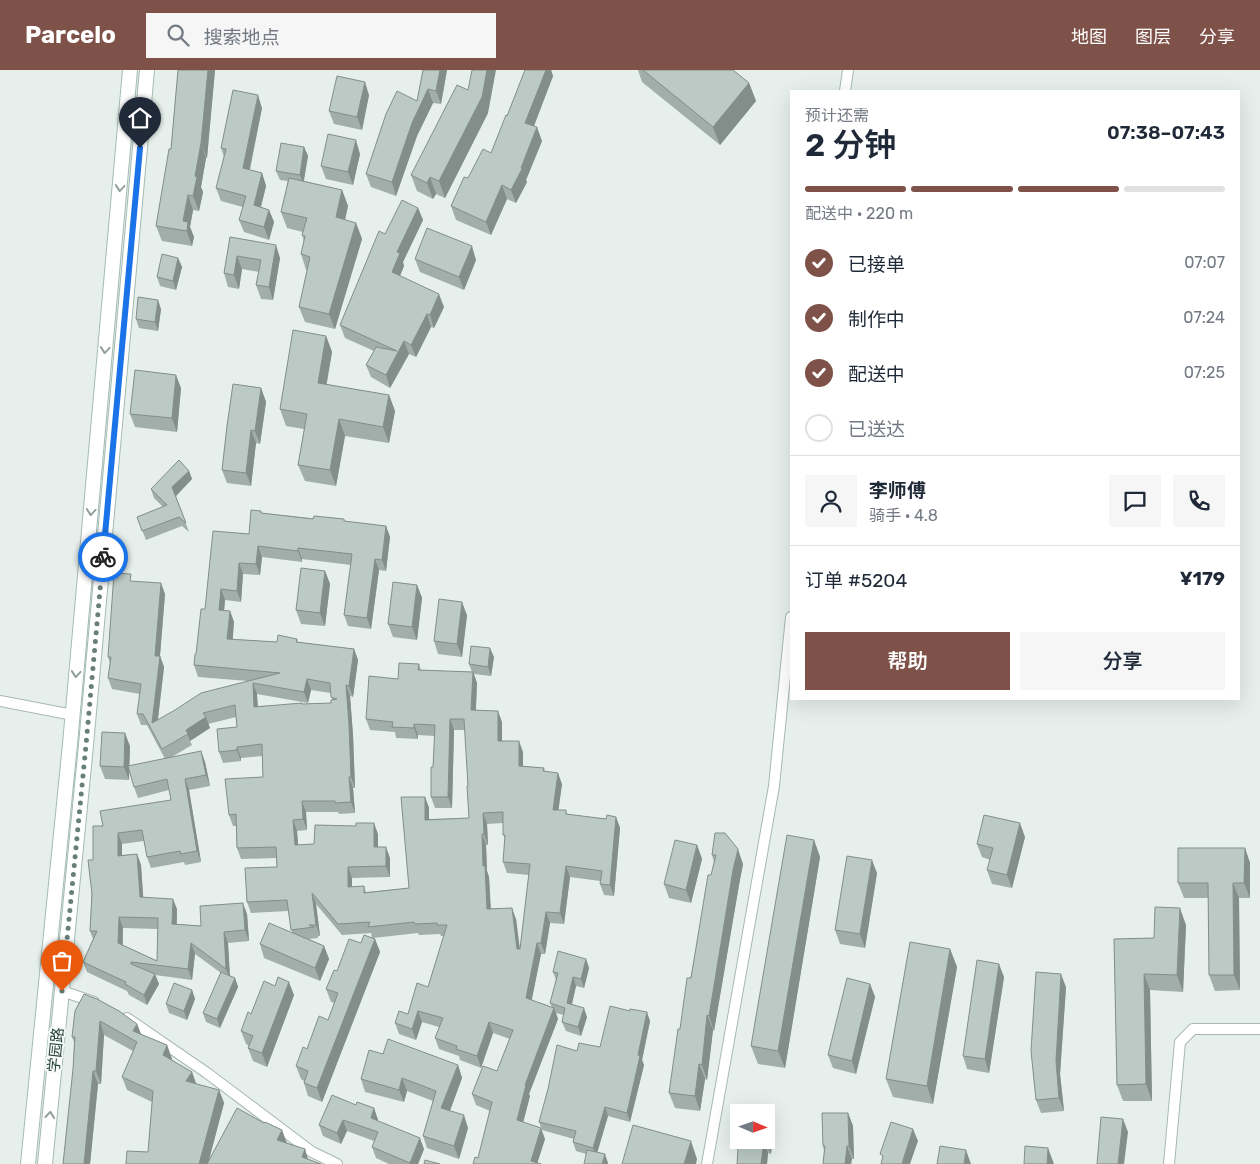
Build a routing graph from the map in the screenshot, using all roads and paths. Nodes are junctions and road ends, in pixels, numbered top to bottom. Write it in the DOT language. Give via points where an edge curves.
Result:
graph roads {
  1 [pos="130,70"];
  2 [pos="147,70"];
  3 [pos="848,70"];
  4 [pos="845,90"];
  5 [pos="790,626"];
  6 [pos="0,701"];
  7 [pos="73,715"];
  8 [pos="62,991"];
  9 [pos="104,1006"];
  10 [pos="121,1014"];
  11 [pos="1260,1029"];
  12 [pos="28,1164"];
  13 [pos="45,1164"];
  14 [pos="337,1164"];
  15 [pos="707,1164"];
  16 [pos="1169,1164"];
  1 -- 7 [label="main road, one-way"];
  2 -- 8 [label="main road, 学园路"];
  3 -- 4 [label="street"];
  5 -- 15 [label="street" via="774,786"];
  6 -- 7 [label="street"];
  7 -- 12 [label="main road"];
  8 -- 9 [label="street"];
  13 -- 8 [label="main road, 学园路, one-way"];
  10 -- 14 [label="street" via="207,1073 312,1152"];
  11 -- 16 [label="street" via="1193,1030 1180,1042"];
}
